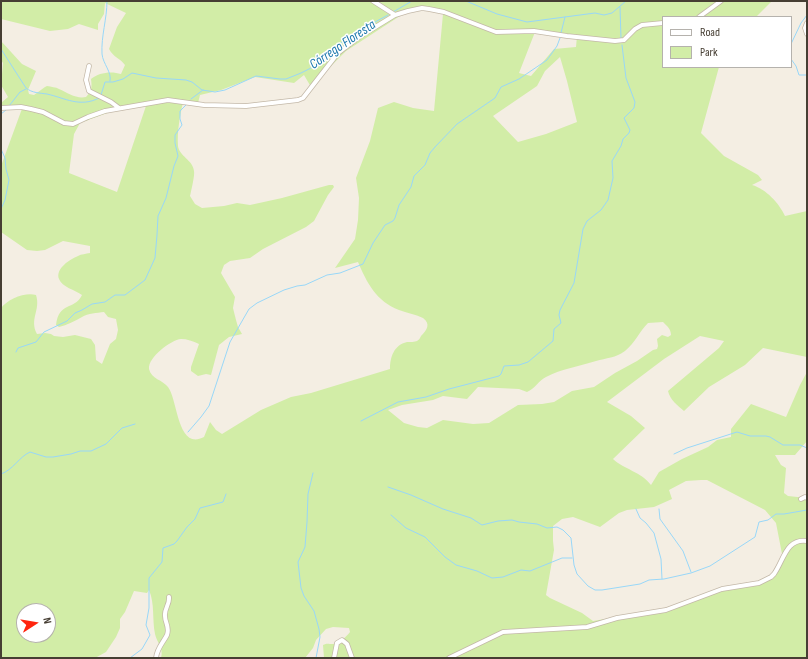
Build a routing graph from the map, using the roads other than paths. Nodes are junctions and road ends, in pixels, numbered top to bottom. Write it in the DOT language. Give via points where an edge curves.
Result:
graph roads {
  1 [pos="373,1"];
  2 [pos="721,1"];
  3 [pos="395,15"];
  4 [pos="700,16"];
  5 [pos="662,23"];
  6 [pos="807,23"];
  7 [pos="807,34"];
  8 [pos="89,66"];
  9 [pos="1,108"];
  10 [pos="120,108"];
  11 [pos="807,498"];
  12 [pos="801,499"];
  13 [pos="807,541"];
  14 [pos="168,597"];
  15 [pos="156,658"];
  16 [pos="334,658"];
  17 [pos="352,658"];
  18 [pos="449,658"];
  1 -- 3 [label="street"];
  2 -- 4 [label="street"];
  3 -- 5 [label="street" via="422,8 444,12 496,32 534,31 615,41 624,40 642,25"];
  3 -- 10 [label="street" via="338,53 301,99 246,106 204,105 168,100"];
  6 -- 7 [label="street"];
  8 -- 10 [label="street" via="86,80 89,91"];
  9 -- 10 [label="street" via="31,109 73,124"];
  11 -- 12 [label="street"];
  13 -- 18 [label="street" via="797,541 788,546 774,574 759,583 722,588 671,609 617,618 587,628 503,632"];
  14 -- 15 [label="street" via="165,615 168,631"];
  16 -- 17 [label="street" via="337,643 342,640 347,644"];
}
